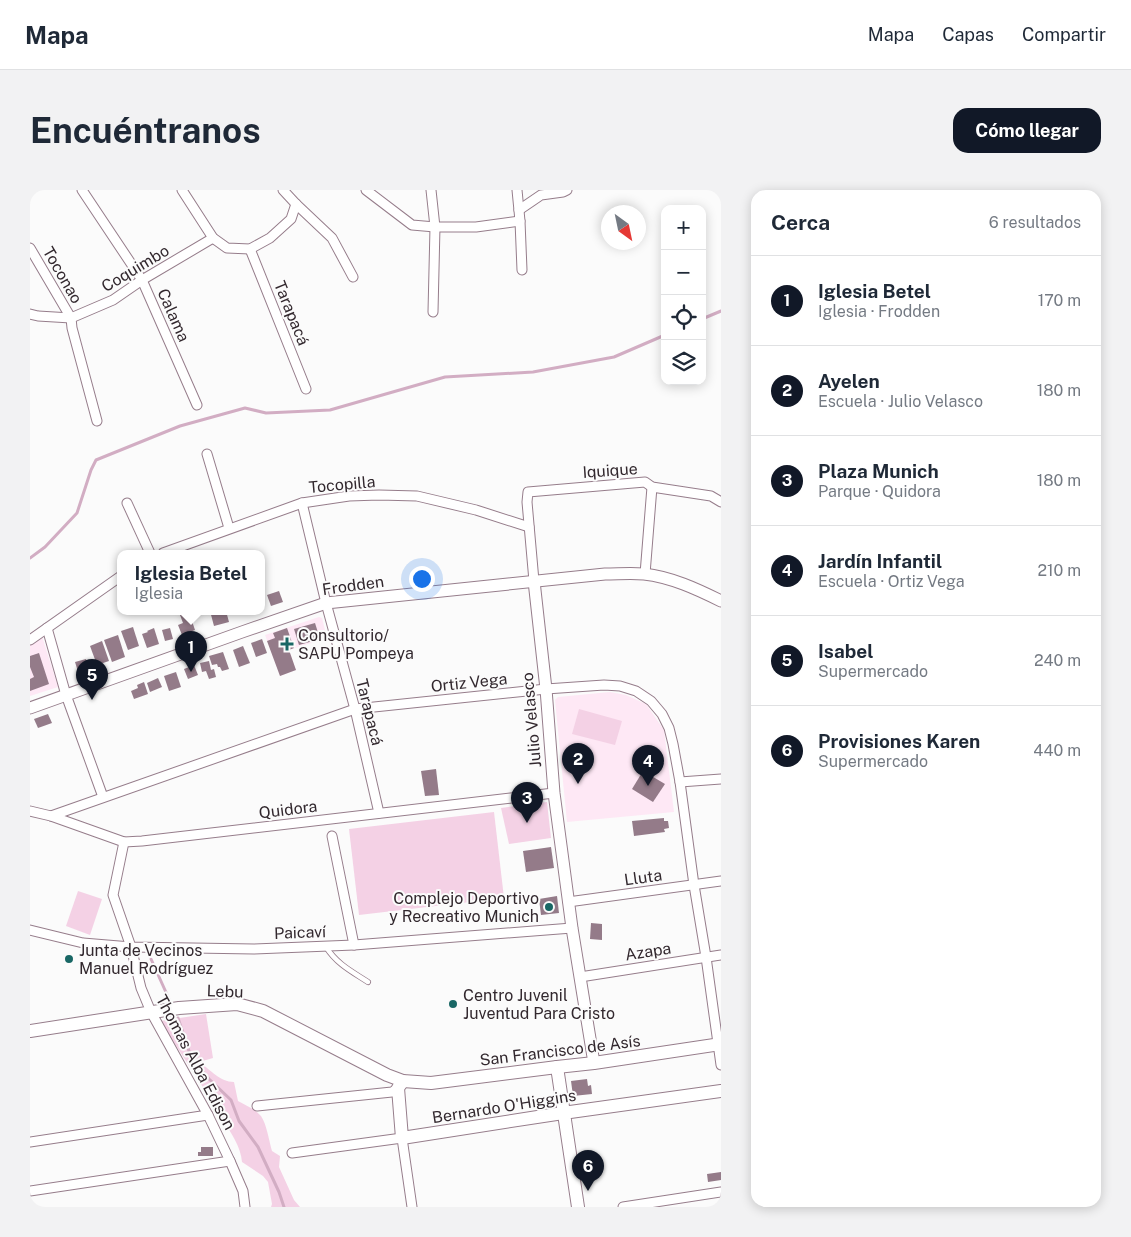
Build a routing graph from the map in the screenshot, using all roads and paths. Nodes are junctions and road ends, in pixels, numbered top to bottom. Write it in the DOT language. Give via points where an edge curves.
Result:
graph roads {
  1 [pos="82,190"];
  2 [pos="182,190"];
  3 [pos="283,190"];
  4 [pos="366,190"];
  5 [pos="431,190"];
  6 [pos="517,190"];
  7 [pos="567,190"];
  8 [pos="296,204"];
  9 [pos="519,210"];
  10 [pos="520,222"];
  11 [pos="435,227"];
  12 [pos="214,238"];
  13 [pos="30,248"];
  14 [pos="250,249"];
  15 [pos="522,270"];
  16 [pos="353,277"];
  17 [pos="142,280"];
  18 [pos="433,312"];
  19 [pos="30,314"];
  20 [pos="71,318"];
  21 [pos="306,389"];
  22 [pos="197,405"];
  23 [pos="97,421"];
  24 [pos="207,454"];
  25 [pos="652,487"];
  26 [pos="528,492"];
  27 [pos="302,502"];
  28 [pos="721,502"];
  29 [pos="127,503"];
  30 [pos="529,527"];
  31 [pos="229,528"];
  32 [pos="149,550"];
  33 [pos="170,550"];
  34 [pos="645,574"];
  35 [pos="117,579"];
  36 [pos="534,581"];
  37 [pos="721,600"];
  38 [pos="326,603"];
  39 [pos="47,628"];
  40 [pos="30,640"];
  41 [pos="546,690"];
  42 [pos="66,695"];
  43 [pos="30,708"];
  44 [pos="355,709"];
  45 [pos="721,779"];
  46 [pos="680,782"];
  47 [pos="554,793"];
  48 [pos="103,797"];
  49 [pos="30,811"];
  50 [pos="379,814"];
  51 [pos="51,816"];
  52 [pos="332,836"];
  53 [pos="124,842"];
  54 [pos="721,881"];
  55 [pos="694,885"];
  56 [pos="568,902"];
  57 [pos="572,928"];
  58 [pos="30,930"];
  59 [pos="354,945"];
  60 [pos="131,947"];
  61 [pos="326,947"];
  62 [pos="721,955"];
  63 [pos="706,958"];
  64 [pos="580,978"];
  65 [pos="368,982"];
  66 [pos="151,1012"];
  67 [pos="30,1031"];
  68 [pos="720,1044"];
  69 [pos="594,1063"];
  70 [pos="721,1065"];
  71 [pos="557,1067"];
  72 [pos="400,1085"];
  73 [pos="721,1091"];
  74 [pos="257,1106"];
  75 [pos="563,1113"];
  76 [pos="208,1115"];
  77 [pos="402,1138"];
  78 [pos="30,1142"];
  79 [pos="292,1153"];
  80 [pos="230,1161"];
  81 [pos="30,1191"];
  82 [pos="721,1192"];
  83 [pos="245,1207"];
  84 [pos="412,1207"];
  85 [pos="578,1207"];
  86 [pos="623,1207"];
  1 -- 17 [label="street, Calama"];
  2 -- 12 [label="street"];
  3 -- 8 [label="street"];
  4 -- 11 [label="street" via="412,225"];
  5 -- 11 [label="street"];
  6 -- 9 [label="street"];
  7 -- 9 [label="street" via="541,195"];
  8 -- 14 [label="street" via="291,219 270,238"];
  8 -- 16 [label="street" via="332,238"];
  9 -- 10 [label="street"];
  10 -- 11 [label="street"];
  10 -- 15 [label="street"];
  11 -- 18 [label="street"];
  12 -- 14 [label="street" via="227,248"];
  12 -- 17 [label="street, Coquimbo"];
  13 -- 20 [label="street, Toconao"];
  14 -- 21 [label="street, Tarapacá"];
  17 -- 20 [label="street, Coquimbo" via="113,300"];
  17 -- 22 [label="street, Calama"];
  19 -- 20 [label="street, Coquimbo"];
  20 -- 23 [label="street, Toconao"];
  24 -- 31 [label="street"];
  25 -- 26 [label="street, Iquique" via="646,482"];
  25 -- 28 [label="street, Iquique" via="711,496"];
  25 -- 34 [label="street"];
  26 -- 30 [label="street, Julio Velasco"];
  27 -- 30 [label="street, Tocopilla" via="349,496 417,496"];
  27 -- 31 [label="street, Tocopilla"];
  27 -- 38 [label="street, Tarapacá"];
  29 -- 32 [label="street"];
  30 -- 36 [label="street, Julio Velasco"];
  31 -- 33 [label="street, Tocopilla"];
  34 -- 36 [label="street, Frodden" via="605,574"];
  34 -- 37 [label="street, Frodden" via="671,580"];
  35 -- 39 [label="street"];
  36 -- 38 [label="street, Frodden"];
  36 -- 41 [label="street, Julio Velasco"];
  38 -- 42 [label="street, Frodden"];
  38 -- 44 [label="street, Tarapacá"];
  39 -- 40 [label="street"];
  39 -- 42 [label="street"];
  41 -- 44 [label="street, Ortiz Vega"];
  41 -- 46 [label="street, Ortiz Vega" via="620,686 651,701 669,728"];
  41 -- 47 [label="street, Julio Velasco"];
  42 -- 43 [label="street, Frodden"];
  42 -- 48 [label="street"];
  44 -- 48 [label="street, Ortiz Vega"];
  44 -- 50 [label="street, Tarapacá"];
  45 -- 46 [label="street"];
  46 -- 55 [label="street, Ortiz Vega"];
  47 -- 50 [label="street, Quidora"];
  47 -- 56 [label="street, Julio Velasco"];
  48 -- 51 [label="street, Ortiz Vega"];
  49 -- 51 [label="street, Quidora"];
  50 -- 53 [label="street, Quidora"];
  51 -- 53 [label="street, Quidora"];
  52 -- 59 [label="street"];
  53 -- 60 [label="street, Thomas Alba Edison" via="113,895"];
  54 -- 55 [label="street, Lluta"];
  55 -- 56 [label="street, Lluta"];
  55 -- 63 [label="street, Ortiz Vega"];
  56 -- 57 [label="street, Julio Velasco"];
  57 -- 59 [label="street, Paicaví"];
  57 -- 64 [label="street, Julio Velasco"];
  58 -- 60 [label="street, Paicaví" via="83,943"];
  59 -- 61 [label="street, Paicaví"];
  60 -- 61 [label="street, Paicaví"];
  60 -- 66 [label="street, Thomas Alba Edison"];
  61 -- 65 [label="lane" via="341,965"];
  62 -- 63 [label="street, Azapa"];
  63 -- 64 [label="street, Azapa"];
  63 -- 68 [label="street, Ortiz Vega"];
  64 -- 69 [label="street, Julio Velasco"];
  66 -- 67 [label="main road, Lebu"];
  66 -- 72 [label="main road, Lebu" via="212,1005 246,1006 263,1011"];
  66 -- 76 [label="street, Thomas Alba Edison"];
  68 -- 69 [label="main road, San Francisco de Asís"];
  68 -- 70 [label="street, Ortiz Vega"];
  69 -- 71 [label="main road, San Francisco de Asís"];
  71 -- 72 [label="main road, San Francisco de Asís"];
  71 -- 75 [label="main road"];
  72 -- 74 [label="street, San Francisco de Asís" via="392,1092"];
  72 -- 77 [label="main road"];
  73 -- 75 [label="main road, Bernardo O'Higgins"];
  75 -- 77 [label="main road, Bernardo O'Higgins"];
  75 -- 85 [label="main road"];
  76 -- 78 [label="street"];
  76 -- 80 [label="street, Thomas Alba Edison"];
  77 -- 79 [label="street, Bernardo O'Higgins"];
  77 -- 84 [label="street"];
  80 -- 81 [label="street"];
  80 -- 83 [label="street, Thomas Alba Edison" via="243,1191"];
  82 -- 86 [label="street"];
}
